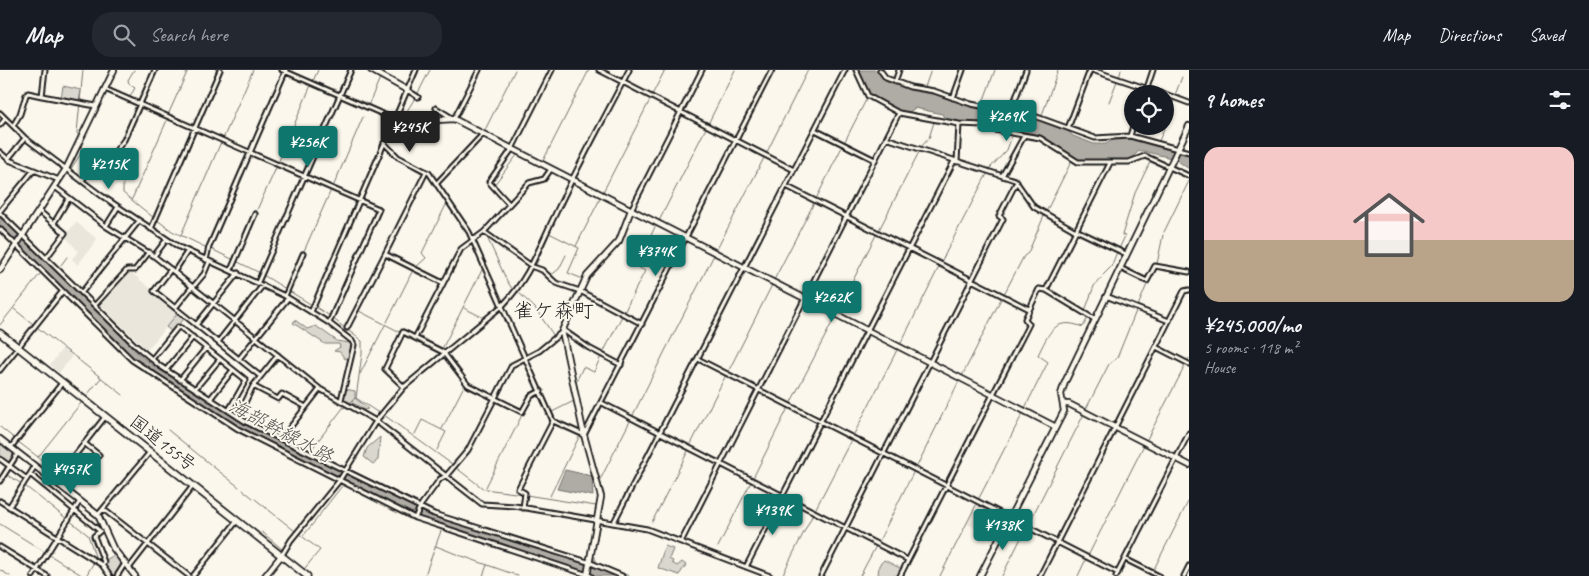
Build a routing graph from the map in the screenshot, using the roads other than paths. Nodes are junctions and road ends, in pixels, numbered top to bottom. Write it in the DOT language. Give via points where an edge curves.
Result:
graph roads {
  1 [pos="44,70"];
  2 [pos="114,70"];
  3 [pos="155,70"];
  4 [pos="220,70"];
  5 [pos="284,70"];
  6 [pos="351,70"];
  7 [pos="371,70"];
  8 [pos="416,70"];
  9 [pos="479,70"];
  10 [pos="552,70"];
  11 [pos="599,70"];
  12 [pos="629,70"];
  13 [pos="702,70"];
  14 [pos="772,70"];
  15 [pos="845,70"];
  16 [pos="856,70"];
  17 [pos="880,70"];
  18 [pos="899,70"];
  19 [pos="963,70"];
  20 [pos="1026,70"];
  21 [pos="1091,70"];
  22 [pos="1153,70"];
  23 [pos="623,82"];
  24 [pos="895,82"];
  25 [pos="1138,85"];
  26 [pos="1148,85"];
  27 [pos="104,88"];
  28 [pos="407,90"];
  29 [pos="340,95"];
  30 [pos="42,96"];
  31 [pos="418,97"];
  32 [pos="953,98"];
  33 [pos="1174,98"];
  34 [pos="1189,103"];
  35 [pos="140,104"];
  36 [pos="96,106"];
  37 [pos="436,108"];
  38 [pos="681,112"];
  39 [pos="1011,112"];
  40 [pos="0,113"];
  41 [pos="899,113"];
  42 [pos="5,119"];
  43 [pos="394,119"];
  44 [pos="454,119"];
  45 [pos="960,124"];
  46 [pos="0,125"];
  47 [pos="12,126"];
  48 [pos="1189,126"];
  49 [pos="195,128"];
  50 [pos="1068,128"];
  51 [pos="815,130"];
  52 [pos="483,134"];
  53 [pos="1024,135"];
  54 [pos="1130,136"];
  55 [pos="25,138"];
  56 [pos="886,138"];
  57 [pos="736,140"];
  58 [pos="384,143"];
  59 [pos="512,149"];
  60 [pos="1177,150"];
  61 [pos="0,152"];
  62 [pos="250,152"];
  63 [pos="1189,152"];
  64 [pos="8,159"];
  65 [pos="875,160"];
  66 [pos="956,161"];
  67 [pos="1110,163"];
  68 [pos="1169,166"];
  69 [pos="551,169"];
  70 [pos="68,170"];
  71 [pos="794,170"];
  72 [pos="33,171"];
  73 [pos="426,172"];
  74 [pos="305,176"];
  75 [pos="1002,176"];
  76 [pos="1189,176"];
  77 [pos="58,180"];
  78 [pos="573,180"];
  79 [pos="82,181"];
  80 [pos="1017,181"];
  81 [pos="437,183"];
  82 [pos="786,186"];
  83 [pos="56,188"];
  84 [pos="69,198"];
  85 [pos="359,200"];
  86 [pos="509,204"];
  87 [pos="118,207"];
  88 [pos="631,210"];
  89 [pos="0,212"];
  90 [pos="40,212"];
  91 [pos="256,214"];
  92 [pos="847,216"];
  93 [pos="139,221"];
  94 [pos="54,223"];
  95 [pos="106,226"];
  96 [pos="152,228"];
  97 [pos="0,229"];
  98 [pos="1076,230"];
  99 [pos="484,232"];
  100 [pos="22,235"];
  101 [pos="125,238"];
  102 [pos="686,238"];
  103 [pos="167,239"];
  104 [pos="473,240"];
  105 [pos="16,245"];
  106 [pos="909,248"];
  107 [pos="149,252"];
  108 [pos="187,252"];
  109 [pos="303,254"];
  110 [pos="385,254"];
  111 [pos="1126,254"];
  112 [pos="154,256"];
  113 [pos="48,257"];
  114 [pos="208,261"];
  115 [pos="1,266"];
  116 [pos="532,267"];
  117 [pos="1119,267"];
  118 [pos="744,268"];
  119 [pos="231,270"];
  120 [pos="172,271"];
  121 [pos="1189,272"];
  122 [pos="238,274"];
  123 [pos="972,280"];
  124 [pos="258,282"];
  125 [pos="443,283"];
  126 [pos="263,285"];
  127 [pos="193,287"];
  128 [pos="1046,290"];
  129 [pos="1189,290"];
  130 [pos="62,292"];
  131 [pos="82,292"];
  132 [pos="580,292"];
  133 [pos="1106,296"];
  134 [pos="286,297"];
  135 [pos="805,298"];
  136 [pos="214,304"];
  137 [pos="95,305"];
  138 [pos="503,305"];
  139 [pos="175,308"];
  140 [pos="1029,310"];
  141 [pos="311,312"];
  142 [pos="1094,319"];
  143 [pos="235,320"];
  144 [pos="1169,321"];
  145 [pos="329,323"];
  146 [pos="642,324"];
  147 [pos="196,325"];
  148 [pos="347,328"];
  149 [pos="867,330"];
  150 [pos="563,331"];
  151 [pos="0,333"];
  152 [pos="193,337"];
  153 [pos="256,338"];
  154 [pos="415,338"];
  155 [pos="218,342"];
  156 [pos="18,347"];
  157 [pos="1156,347"];
  158 [pos="206,348"];
  159 [pos="444,353"];
  160 [pos="278,355"];
  161 [pos="526,358"];
  162 [pos="152,359"];
  163 [pos="220,359"];
  164 [pos="239,359"];
  165 [pos="698,359"];
  166 [pos="930,362"];
  167 [pos="1189,364"];
  168 [pos="622,365"];
  169 [pos="0,370"];
  170 [pos="166,370"];
  171 [pos="233,370"];
  172 [pos="260,376"];
  173 [pos="180,380"];
  174 [pos="62,382"];
  175 [pos="254,386"];
  176 [pos="404,387"];
  177 [pos="195,389"];
  178 [pos="320,389"];
  179 [pos="758,390"];
  180 [pos="541,391"];
  181 [pos="992,395"];
  182 [pos="210,398"];
  183 [pos="494,399"];
  184 [pos="341,400"];
  185 [pos="602,404"];
  186 [pos="1064,404"];
  187 [pos="306,407"];
  188 [pos="229,410"];
  189 [pos="106,416"];
  190 [pos="238,417"];
  191 [pos="553,420"];
  192 [pos="376,421"];
  193 [pos="821,422"];
  194 [pos="1056,427"];
  195 [pos="1115,427"];
  196 [pos="660,433"];
  197 [pos="1189,433"];
  198 [pos="584,435"];
  199 [pos="0,439"];
  200 [pos="281,439"];
  201 [pos="84,444"];
  202 [pos="11,447"];
  203 [pos="18,452"];
  204 [pos="150,452"];
  205 [pos="883,454"];
  206 [pos="1176,458"];
  207 [pos="0,459"];
  208 [pos="70,461"];
  209 [pos="720,464"];
  210 [pos="35,465"];
  211 [pos="1189,465"];
  212 [pos="10,466"];
  213 [pos="344,471"];
  214 [pos="30,474"];
  215 [pos="446,476"];
  216 [pos="27,479"];
  217 [pos="339,480"];
  218 [pos="55,481"];
  219 [pos="0,482"];
  220 [pos="193,486"];
  221 [pos="946,486"];
  222 [pos="783,496"];
  223 [pos="81,500"];
  224 [pos="0,502"];
  225 [pos="10,507"];
  226 [pos="103,508"];
  227 [pos="419,508"];
  228 [pos="523,508"];
  229 [pos="74,509"];
  230 [pos="98,515"];
  231 [pos="415,517"];
  232 [pos="1010,517"];
  233 [pos="101,520"];
  234 [pos="237,520"];
  235 [pos="598,520"];
  236 [pos="614,522"];
  237 [pos="94,527"];
  238 [pos="845,528"];
  239 [pos="105,529"];
  240 [pos="100,531"];
  241 [pos="58,537"];
  242 [pos="681,542"];
  243 [pos="1057,542"];
  244 [pos="148,544"];
  245 [pos="0,547"];
  246 [pos="281,556"];
  247 [pos="1125,559"];
  248 [pos="908,560"];
  249 [pos="590,564"];
  250 [pos="102,565"];
  251 [pos="1189,566"];
  252 [pos="126,567"];
  253 [pos="746,567"];
  254 [pos="37,570"];
  255 [pos="757,571"];
  256 [pos="1117,574"];
  257 [pos="588,575"];
  258 [pos="762,575"];
  259 [pos="33,576"];
  260 [pos="46,576"];
  261 [pos="110,576"];
  262 [pos="117,576"];
  263 [pos="135,576"];
  264 [pos="189,576"];
  265 [pos="193,576"];
  266 [pos="265,576"];
  267 [pos="307,576"];
  268 [pos="622,576"];
  269 [pos="755,576"];
  270 [pos="770,576"];
  271 [pos="821,576"];
  272 [pos="900,576"];
  273 [pos="980,576"];
  274 [pos="1040,576"];
  275 [pos="1159,576"];
  276 [pos="1184,576"];
  1 -- 30 [label="street"];
  2 -- 27 [label="street"];
  3 -- 35 [label="street"];
  4 -- 49 [label="street"];
  5 -- 29 [label="street"];
  5 -- 62 [label="street"];
  6 -- 29 [label="street"];
  7 -- 28 [label="street"];
  8 -- 28 [label="street"];
  9 -- 44 [label="street"];
  10 -- 59 [label="street"];
  11 -- 23 [label="street"];
  12 -- 23 [label="street"];
  13 -- 38 [label="street"];
  14 -- 57 [label="street"];
  15 -- 51 [label="street"];
  16 -- 41 [label="street" via="868,96"];
  17 -- 24 [label="street"];
  18 -- 24 [label="street"];
  19 -- 32 [label="street"];
  20 -- 39 [label="street"];
  21 -- 25 [label="street"];
  21 -- 50 [label="street"];
  22 -- 26 [label="street"];
  23 -- 38 [label="street"];
  23 -- 78 [label="street"];
  24 -- 32 [label="street"];
  27 -- 35 [label="street"];
  27 -- 36 [label="street"];
  28 -- 31 [label="street"];
  28 -- 43 [label="street"];
  29 -- 43 [label="street"];
  29 -- 74 [label="street"];
  30 -- 36 [label="street"];
  30 -- 47 [label="street" via="28,93"];
  32 -- 39 [label="street"];
  33 -- 34 [label="street"];
  35 -- 49 [label="street"];
  35 -- 79 [label="street" via="124,140 105,165 96,159"];
  36 -- 70 [label="street"];
  37 -- 44 [label="street"];
  38 -- 57 [label="street"];
  38 -- 88 [label="street"];
  39 -- 50 [label="street"];
  40 -- 42 [label="street"];
  41 -- 45 [label="street"];
  41 -- 56 [label="street"];
  42 -- 46 [label="street"];
  42 -- 47 [label="street"];
  43 -- 44 [label="street" via="402,122"];
  43 -- 58 [label="street"];
  44 -- 52 [label="street"];
  45 -- 53 [label="street" via="982,125"];
  45 -- 66 [label="street"];
  47 -- 55 [label="street"];
  48 -- 60 [label="street"];
  49 -- 62 [label="street"];
  49 -- 96 [label="street"];
  50 -- 54 [label="street" via="1098,138"];
  51 -- 65 [label="street"];
  51 -- 71 [label="street"];
  52 -- 59 [label="street"];
  52 -- 81 [label="street"];
  53 -- 67 [label="street" via="1040,138 1078,162"];
  53 -- 75 [label="street"];
  54 -- 60 [label="street"];
  55 -- 64 [label="street"];
  55 -- 70 [label="street"];
  56 -- 65 [label="street"];
  56 -- 66 [label="street"];
  57 -- 71 [label="street"];
  57 -- 102 [label="street"];
  58 -- 73 [label="street" via="398,157"];
  58 -- 85 [label="street"];
  59 -- 69 [label="street"];
  59 -- 86 [label="street" via="489,182"];
  60 -- 63 [label="street"];
  60 -- 68 [label="street"];
  61 -- 64 [label="street"];
  62 -- 74 [label="street"];
  62 -- 114 [label="street" via="209,247"];
  64 -- 72 [label="street"];
  65 -- 92 [label="street"];
  66 -- 75 [label="street"];
  66 -- 106 [label="street"];
  67 -- 68 [label="street" via="1129,162 1142,156"];
  67 -- 98 [label="street"];
  68 -- 76 [label="street"];
  68 -- 111 [label="street"];
  69 -- 78 [label="street"];
  69 -- 86 [label="street" via="546,178 529,183"];
  70 -- 77 [label="street"];
  70 -- 79 [label="street"];
  71 -- 82 [label="street"];
  72 -- 77 [label="street"];
  72 -- 89 [label="street"];
  73 -- 81 [label="street"];
  73 -- 110 [label="street"];
  74 -- 85 [label="street"];
  74 -- 124 [label="street"];
  75 -- 80 [label="street"];
  77 -- 83 [label="street"];
  78 -- 88 [label="street"];
  78 -- 116 [label="street"];
  79 -- 87 [label="street"];
  80 -- 98 [label="street" via="1034,207"];
  80 -- 123 [label="street" via="1000,216 1003,219"];
  81 -- 104 [label="street"];
  82 -- 92 [label="street"];
  82 -- 118 [label="street"];
  83 -- 84 [label="street"];
  83 -- 90 [label="street"];
  84 -- 94 [label="street"];
  84 -- 95 [label="street"];
  85 -- 141 [label="street"];
  85 -- 145 [label="street" via="379,209"];
  86 -- 99 [label="street"];
  87 -- 93 [label="street"];
  87 -- 95 [label="street"];
  88 -- 102 [label="street"];
  88 -- 132 [label="street" via="619,241 588,274"];
  89 -- 100 [label="street"];
  90 -- 94 [label="street"];
  90 -- 100 [label="street"];
  91 -- 119 [label="street"];
  92 -- 106 [label="street"];
  92 -- 135 [label="street"];
  93 -- 96 [label="street"];
  93 -- 101 [label="street"];
  94 -- 113 [label="street" via="65,233"];
  95 -- 101 [label="street"];
  96 -- 103 [label="street"];
  97 -- 105 [label="street"];
  98 -- 111 [label="street"];
  98 -- 128 [label="street"];
  99 -- 104 [label="street"];
  99 -- 116 [label="street"];
  100 -- 105 [label="street"];
  100 -- 113 [label="street"];
  101 -- 107 [label="street"];
  101 -- 131 [label="street"];
  102 -- 118 [label="street"];
  102 -- 146 [label="street"];
  103 -- 108 [label="street"];
  103 -- 112 [label="street"];
  104 -- 125 [label="street" via="461,249"];
  104 -- 138 [label="street"];
  105 -- 115 [label="street"];
  105 -- 130 [label="street"];
  106 -- 123 [label="street"];
  106 -- 149 [label="street"];
  107 -- 112 [label="street"];
  107 -- 137 [label="street" via="134,270 127,270"];
  108 -- 114 [label="street"];
  108 -- 120 [label="street"];
  109 -- 134 [label="street"];
  110 -- 125 [label="street"];
  110 -- 148 [label="street"];
  111 -- 117 [label="street"];
  112 -- 120 [label="street"];
  113 -- 131 [label="street"];
  114 -- 119 [label="street"];
  114 -- 127 [label="street" via="204,274"];
  116 -- 132 [label="street" via="542,270 556,283"];
  116 -- 138 [label="street" via="517,291"];
  117 -- 121 [label="street" via="1147,281 1155,266"];
  117 -- 133 [label="street"];
  118 -- 135 [label="street"];
  118 -- 165 [label="street"];
  119 -- 122 [label="street"];
  120 -- 127 [label="street"];
  120 -- 139 [label="street" via="154,291"];
  122 -- 124 [label="street"];
  122 -- 136 [label="street"];
  123 -- 140 [label="street"];
  123 -- 166 [label="street"];
  124 -- 126 [label="street"];
  125 -- 154 [label="street"];
  126 -- 134 [label="street"];
  126 -- 143 [label="street"];
  127 -- 136 [label="street"];
  127 -- 139 [label="street"];
  128 -- 140 [label="street" via="1039,289"];
  128 -- 142 [label="street"];
  129 -- 144 [label="street" via="1184,291"];
  130 -- 156 [label="street"];
  130 -- 217 [label="street" via="143,370 238,430"];
  131 -- 137 [label="street"];
  132 -- 146 [label="street"];
  132 -- 150 [label="street"];
  133 -- 142 [label="street"];
  133 -- 144 [label="street"];
  134 -- 141 [label="street"];
  134 -- 153 [label="street"];
  135 -- 149 [label="street"];
  135 -- 179 [label="street"];
  136 -- 143 [label="street"];
  136 -- 147 [label="street"];
  137 -- 162 [label="street"];
  138 -- 159 [label="street"];
  138 -- 161 [label="street"];
  139 -- 147 [label="street"];
  140 -- 181 [label="street" via="1025,319 1029,324"];
  141 -- 145 [label="street"];
  142 -- 186 [label="street" via="1063,387"];
  143 -- 153 [label="street"];
  143 -- 155 [label="street"];
  144 -- 157 [label="street"];
  145 -- 184 [label="street" via="353,343"];
  146 -- 168 [label="street"];
  147 -- 155 [label="street"];
  149 -- 166 [label="street"];
  149 -- 193 [label="street"];
  150 -- 161 [label="street"];
  150 -- 168 [label="street"];
  150 -- 198 [label="street"];
  151 -- 156 [label="highway, 国道155号"];
  152 -- 158 [label="street"];
  152 -- 162 [label="street" via="178,327"];
  152 -- 170 [label="street"];
  153 -- 160 [label="street"];
  153 -- 164 [label="street"];
  154 -- 159 [label="street"];
  154 -- 176 [label="street" via="403,332 385,369"];
  155 -- 164 [label="street"];
  156 -- 169 [label="street"];
  156 -- 174 [label="highway, 国道155号"];
  157 -- 167 [label="street"];
  157 -- 195 [label="street"];
  158 -- 163 [label="street"];
  158 -- 173 [label="street"];
  159 -- 176 [label="street"];
  159 -- 183 [label="street" via="466,384"];
  160 -- 172 [label="street"];
  160 -- 178 [label="street"];
  161 -- 180 [label="street"];
  161 -- 183 [label="street" via="512,365"];
  162 -- 170 [label="street"];
  163 -- 171 [label="street"];
  163 -- 177 [label="street"];
  164 -- 172 [label="street"];
  165 -- 179 [label="street"];
  165 -- 196 [label="street"];
  166 -- 181 [label="street"];
  166 -- 205 [label="street"];
  168 -- 185 [label="street"];
  170 -- 173 [label="street"];
  171 -- 182 [label="street"];
  171 -- 188 [label="street" via="246,380"];
  172 -- 175 [label="street"];
  173 -- 177 [label="street"];
  174 -- 189 [label="highway, 国道155号"];
  174 -- 202 [label="street"];
  175 -- 187 [label="street" via="278,399 282,394"];
  175 -- 190 [label="street"];
  176 -- 192 [label="street"];
  177 -- 182 [label="street"];
  178 -- 184 [label="street"];
  178 -- 187 [label="street"];
  179 -- 193 [label="street"];
  179 -- 209 [label="street"];
  180 -- 183 [label="street" via="531,396 522,412"];
  180 -- 191 [label="street"];
  181 -- 194 [label="street"];
  181 -- 221 [label="street"];
  182 -- 188 [label="street"];
  183 -- 215 [label="street" via="468,450"];
  184 -- 192 [label="street"];
  185 -- 196 [label="street"];
  185 -- 198 [label="street"];
  186 -- 194 [label="street"];
  186 -- 195 [label="street"];
  187 -- 200 [label="street"];
  188 -- 190 [label="street"];
  189 -- 201 [label="street"];
  189 -- 204 [label="highway, 国道155号"];
  190 -- 200 [label="street"];
  191 -- 198 [label="street"];
  191 -- 228 [label="street" via="518,489 525,493"];
  192 -- 213 [label="street"];
  192 -- 215 [label="street"];
  193 -- 205 [label="street"];
  193 -- 222 [label="street"];
  194 -- 232 [label="street"];
  195 -- 206 [label="street"];
  195 -- 243 [label="street"];
  196 -- 209 [label="street"];
  196 -- 236 [label="street"];
  197 -- 206 [label="street"];
  198 -- 235 [label="street" via="601,495"];
  199 -- 202 [label="street"];
  200 -- 213 [label="street"];
  201 -- 208 [label="street"];
  201 -- 208 [label="street" via="99,455 85,473"];
  202 -- 203 [label="street"];
  203 -- 210 [label="street"];
  203 -- 212 [label="street"];
  204 -- 220 [label="highway, 国道155号"];
  204 -- 226 [label="street"];
  205 -- 221 [label="street"];
  205 -- 238 [label="street"];
  206 -- 211 [label="street"];
  206 -- 247 [label="street"];
  207 -- 212 [label="street"];
  208 -- 218 [label="street"];
  209 -- 222 [label="street"];
  209 -- 242 [label="street"];
  210 -- 214 [label="street"];
  210 -- 218 [label="street"];
  212 -- 216 [label="street"];
  212 -- 219 [label="street"];
  213 -- 217 [label="street"];
  213 -- 227 [label="street"];
  214 -- 216 [label="street"];
  214 -- 229 [label="street"];
  215 -- 227 [label="street" via="440,478"];
  215 -- 228 [label="street" via="485,505"];
  216 -- 225 [label="street"];
  217 -- 231 [label="street"];
  217 -- 246 [label="street"];
  218 -- 223 [label="street"];
  220 -- 234 [label="highway, 国道155号"];
  220 -- 244 [label="street"];
  221 -- 232 [label="street"];
  221 -- 248 [label="street"];
  222 -- 238 [label="street"];
  222 -- 253 [label="street"];
  223 -- 229 [label="street"];
  223 -- 230 [label="street"];
  224 -- 225 [label="street"];
  225 -- 241 [label="street"];
  226 -- 230 [label="street"];
  226 -- 244 [label="street"];
  227 -- 231 [label="street"];
  227 -- 249 [label="street"];
  228 -- 235 [label="street"];
  229 -- 237 [label="street"];
  229 -- 241 [label="street"];
  230 -- 233 [label="street"];
  231 -- 257 [label="street"];
  232 -- 243 [label="street"];
  232 -- 273 [label="street"];
  233 -- 237 [label="street"];
  233 -- 239 [label="street"];
  234 -- 246 [label="highway, 国道155号"];
  234 -- 265 [label="street"];
  235 -- 236 [label="street"];
  235 -- 249 [label="street"];
  236 -- 242 [label="street" via="652,530"];
  237 -- 240 [label="street"];
  238 -- 248 [label="street"];
  238 -- 271 [label="street"];
  239 -- 240 [label="street"];
  239 -- 252 [label="street"];
  240 -- 250 [label="street" via="94,536 104,562"];
  241 -- 250 [label="street"];
  241 -- 254 [label="street"];
  242 -- 253 [label="street"];
  243 -- 256 [label="street"];
  243 -- 274 [label="street"];
  244 -- 252 [label="street"];
  244 -- 264 [label="street"];
  245 -- 254 [label="street"];
  246 -- 266 [label="street"];
  246 -- 267 [label="highway, 国道155号"];
  247 -- 256 [label="street"];
  247 -- 275 [label="street"];
  248 -- 272 [label="street"];
  249 -- 257 [label="street"];
  249 -- 268 [label="street"];
  250 -- 261 [label="street"];
  251 -- 276 [label="street"];
  252 -- 262 [label="street"];
  252 -- 263 [label="street"];
  253 -- 255 [label="street"];
  254 -- 259 [label="street"];
  254 -- 260 [label="street"];
  255 -- 258 [label="street"];
  255 -- 269 [label="street"];
  258 -- 270 [label="street"];
}
